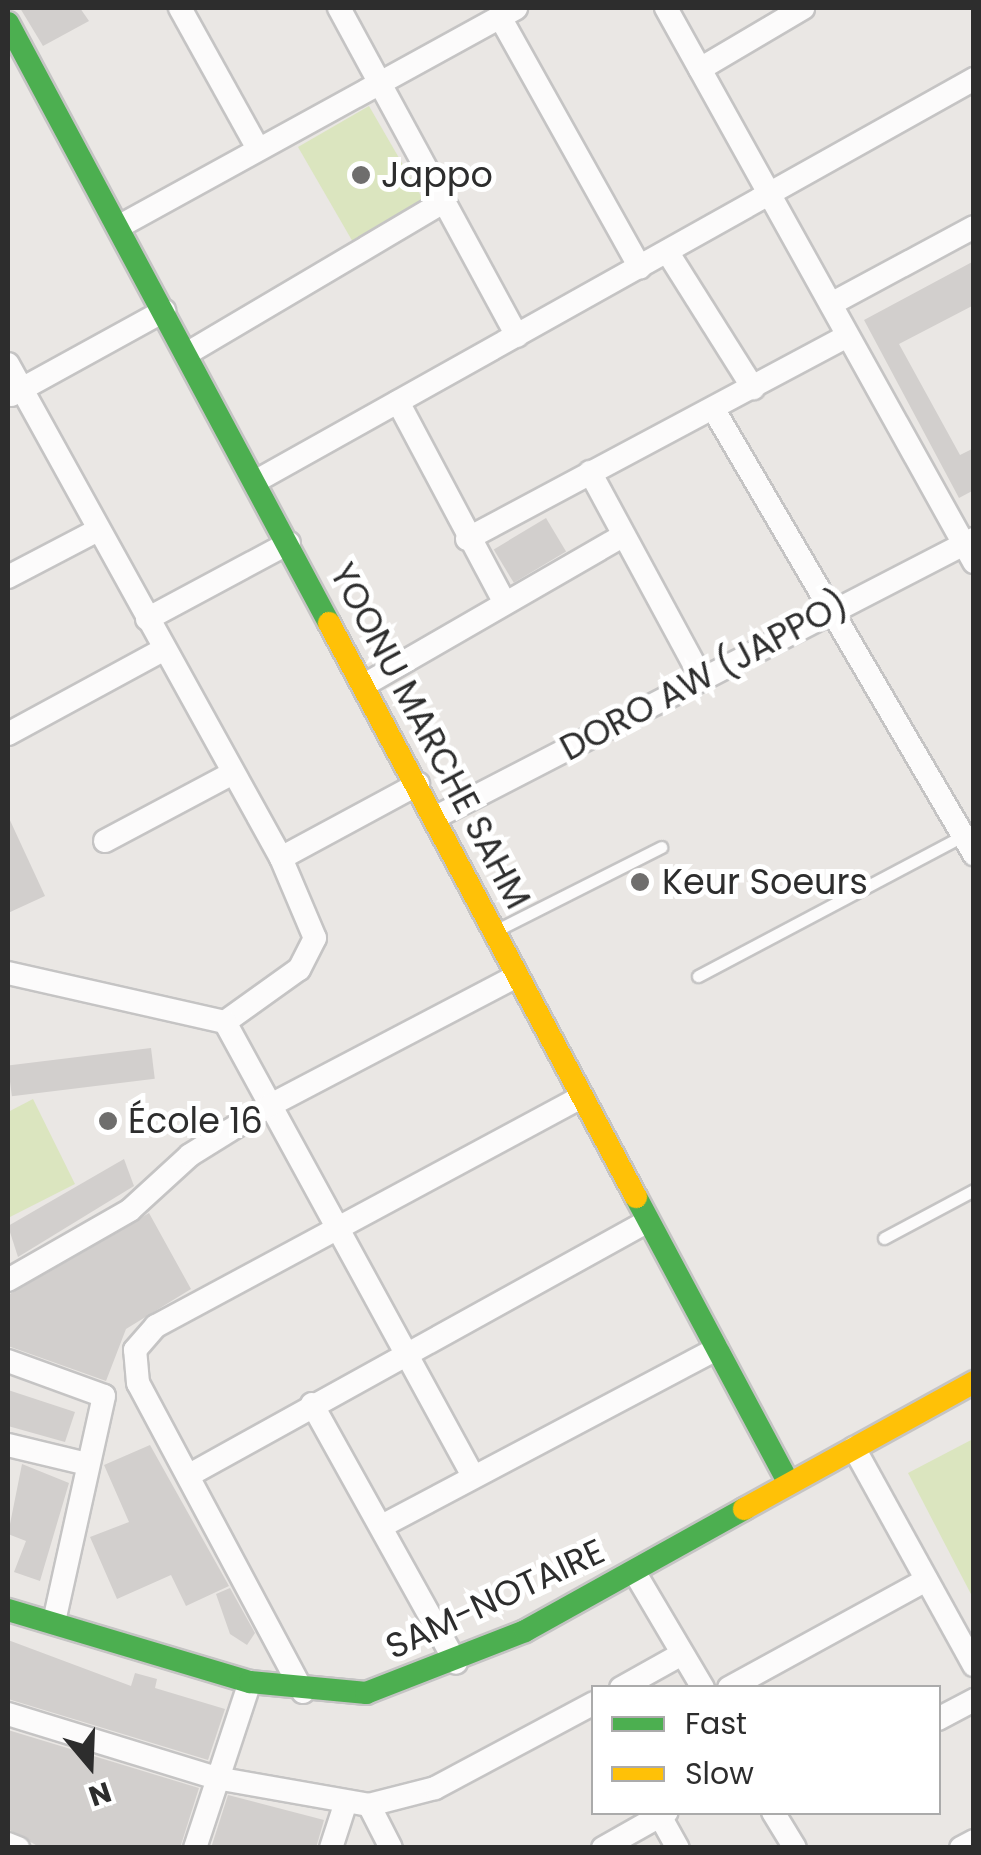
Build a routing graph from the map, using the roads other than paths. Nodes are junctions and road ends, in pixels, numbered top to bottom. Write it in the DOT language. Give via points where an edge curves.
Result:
graph roads {
  1 [pos="180,8"];
  2 [pos="339,8"];
  3 [pos="666,8"];
  4 [pos="803,8"];
  5 [pos="508,12"];
  6 [pos="8,23"];
  7 [pos="700,68"];
  8 [pos="974,78"];
  9 [pos="378,83"];
  10 [pos="258,150"];
  11 [pos="765,188"];
  12 [pos="442,203"];
  13 [pos="120,226"];
  14 [pos="974,228"];
  15 [pos="668,253"];
  16 [pos="640,266"];
  17 [pos="831,304"];
  18 [pos="164,311"];
  19 [pos="517,336"];
  20 [pos="846,337"];
  21 [pos="188,354"];
  22 [pos="8,364"];
  23 [pos="752,388"];
  24 [pos="14,392"];
  25 [pos="398,402"];
  26 [pos="714,410"];
  27 [pos="590,472"];
  28 [pos="258,480"];
  29 [pos="98,530"];
  30 [pos="622,536"];
  31 [pos="468,539"];
  32 [pos="289,543"];
  33 [pos="970,549"];
  34 [pos="8,577"];
  35 [pos="504,601"];
  36 [pos="828,610"];
  37 [pos="147,618"];
  38 [pos="164,650"];
  39 [pos="698,674"];
  40 [pos="366,684"];
  41 [pos="8,734"];
  42 [pos="229,775"];
  43 [pos="418,784"];
  44 [pos="436,817"];
  45 [pos="105,841"];
  46 [pos="968,844"];
  47 [pos="661,847"];
  48 [pos="281,858"];
  49 [pos="493,932"];
  50 [pos="8,973"];
  51 [pos="698,976"];
  52 [pos="515,978"];
  53 [pos="224,1022"];
  54 [pos="582,1097"];
  55 [pos="269,1106"];
  56 [pos="974,1190"];
  57 [pos="648,1221"];
  58 [pos="337,1234"];
  59 [pos="884,1238"];
  60 [pos="8,1280"];
  61 [pos="717,1349"];
  62 [pos="402,1354"];
  63 [pos="8,1361"];
  64 [pos="974,1382"];
  65 [pos="138,1383"];
  66 [pos="104,1396"];
  67 [pos="312,1404"];
  68 [pos="8,1445"];
  69 [pos="854,1448"];
  70 [pos="87,1464"];
  71 [pos="193,1473"];
  72 [pos="472,1474"];
  73 [pos="788,1483"];
  74 [pos="382,1526"];
  75 [pos="635,1573"];
  76 [pos="926,1580"];
  77 [pos="8,1610"];
  78 [pos="54,1622"];
  79 [pos="682,1654"];
  80 [pos="456,1664"];
  81 [pos="974,1664"];
  82 [pos="250,1682"];
  83 [pos="626,1685"];
  84 [pos="701,1685"];
  85 [pos="735,1685"];
  86 [pos="303,1692"];
  87 [pos="974,1700"];
  88 [pos="591,1704"];
  89 [pos="8,1714"];
  90 [pos="941,1717"];
  91 [pos="216,1778"];
  92 [pos="344,1805"];
  93 [pos="369,1806"];
  94 [pos="662,1815"];
  95 [pos="664,1815"];
  96 [pos="775,1815"];
  97 [pos="974,1841"];
  98 [pos="8,1844"];
  99 [pos="18,1848"];
  100 [pos="194,1848"];
  101 [pos="331,1848"];
  102 [pos="391,1848"];
  103 [pos="604,1848"];
  104 [pos="678,1848"];
  105 [pos="795,1848"];
  106 [pos="961,1848"];
  1 -- 10 [label="street"];
  2 -- 9 [label="street"];
  3 -- 7 [label="street"];
  4 -- 7 [label="street"];
  5 -- 9 [label="street"];
  5 -- 16 [label="street"];
  6 -- 13 [label="street, YOONU MARCHE SAHM"];
  7 -- 11 [label="street"];
  8 -- 11 [label="street"];
  9 -- 10 [label="street"];
  9 -- 12 [label="street"];
  10 -- 13 [label="street"];
  11 -- 15 [label="street"];
  11 -- 17 [label="street"];
  12 -- 19 [label="street"];
  12 -- 21 [label="street"];
  13 -- 18 [label="street, YOONU MARCHE SAHM"];
  14 -- 17 [label="street"];
  15 -- 16 [label="street"];
  15 -- 23 [label="street"];
  16 -- 19 [label="street"];
  17 -- 20 [label="street"];
  18 -- 21 [label="street, YOONU MARCHE SAHM"];
  18 -- 24 [label="street"];
  19 -- 25 [label="street"];
  20 -- 23 [label="street"];
  20 -- 33 [label="street"];
  21 -- 28 [label="street, YOONU MARCHE SAHM"];
  22 -- 24 [label="street"];
  23 -- 26 [label="street"];
  24 -- 29 [label="street"];
  25 -- 28 [label="street"];
  25 -- 31 [label="street"];
  26 -- 27 [label="street"];
  26 -- 36 [label="street"];
  27 -- 30 [label="street"];
  27 -- 31 [label="street"];
  28 -- 32 [label="street, YOONU MARCHE SAHM"];
  29 -- 34 [label="street"];
  29 -- 37 [label="street"];
  30 -- 35 [label="street"];
  30 -- 39 [label="street"];
  31 -- 35 [label="street"];
  32 -- 37 [label="street"];
  32 -- 40 [label="street, YOONU MARCHE SAHM"];
  33 -- 36 [label="street, DORO AW (JAPPO)"];
  35 -- 40 [label="street"];
  36 -- 39 [label="street, DORO AW (JAPPO)"];
  36 -- 46 [label="street"];
  37 -- 38 [label="street"];
  38 -- 41 [label="street"];
  38 -- 42 [label="street"];
  39 -- 44 [label="street, DORO AW (JAPPO)"];
  40 -- 43 [label="street, YOONU MARCHE SAHM"];
  42 -- 45 [label="street"];
  42 -- 48 [label="street"];
  43 -- 44 [label="street, YOONU MARCHE SAHM"];
  43 -- 48 [label="street"];
  44 -- 49 [label="street, YOONU MARCHE SAHM"];
  46 -- 51 [label="lane"];
  47 -- 49 [label="lane"];
  48 -- 53 [label="street" via="314,946 299,968"];
  49 -- 52 [label="street, YOONU MARCHE SAHM"];
  50 -- 53 [label="street"];
  52 -- 54 [label="street, YOONU MARCHE SAHM"];
  52 -- 55 [label="street"];
  53 -- 55 [label="street"];
  54 -- 57 [label="street, YOONU MARCHE SAHM"];
  54 -- 58 [label="street"];
  55 -- 58 [label="street"];
  55 -- 60 [label="street" via="190,1155 130,1210"];
  56 -- 59 [label="lane"];
  57 -- 61 [label="street, YOONU MARCHE SAHM"];
  57 -- 62 [label="street"];
  58 -- 62 [label="street"];
  58 -- 65 [label="street" via="156,1326 133,1356"];
  61 -- 72 [label="street"];
  61 -- 73 [label="street, YOONU MARCHE SAHM"];
  62 -- 67 [label="street"];
  62 -- 72 [label="street"];
  63 -- 66 [label="street"];
  64 -- 69 [label="street, SAM-NOTAIRE"];
  65 -- 66 [label="street"];
  65 -- 71 [label="street"];
  66 -- 70 [label="street"];
  67 -- 71 [label="street"];
  67 -- 74 [label="street"];
  68 -- 70 [label="street"];
  69 -- 73 [label="street, SAM-NOTAIRE"];
  69 -- 76 [label="street"];
  70 -- 78 [label="street"];
  71 -- 86 [label="street"];
  72 -- 74 [label="street"];
  73 -- 75 [label="street, SAM-NOTAIRE"];
  74 -- 80 [label="street"];
  75 -- 79 [label="street"];
  75 -- 80 [label="street, SAM-NOTAIRE"];
  76 -- 81 [label="street"];
  76 -- 85 [label="street"];
  77 -- 78 [label="street, SAM-NOTAIRE"];
  78 -- 82 [label="street, SAM-NOTAIRE"];
  79 -- 83 [label="street"];
  79 -- 84 [label="street"];
  80 -- 86 [label="street, SAM-NOTAIRE" via="366,1693"];
  82 -- 86 [label="street, SAM-NOTAIRE"];
  82 -- 91 [label="street"];
  87 -- 90 [label="street"];
  88 -- 93 [label="street" via="467,1773"];
  89 -- 91 [label="street"];
  91 -- 92 [label="street"];
  91 -- 100 [label="street"];
  92 -- 93 [label="street"];
  92 -- 101 [label="street"];
  93 -- 102 [label="street"];
  94 -- 103 [label="street"];
  95 -- 104 [label="street"];
  96 -- 105 [label="street"];
  97 -- 106 [label="street"];
  98 -- 99 [label="street"];
}
